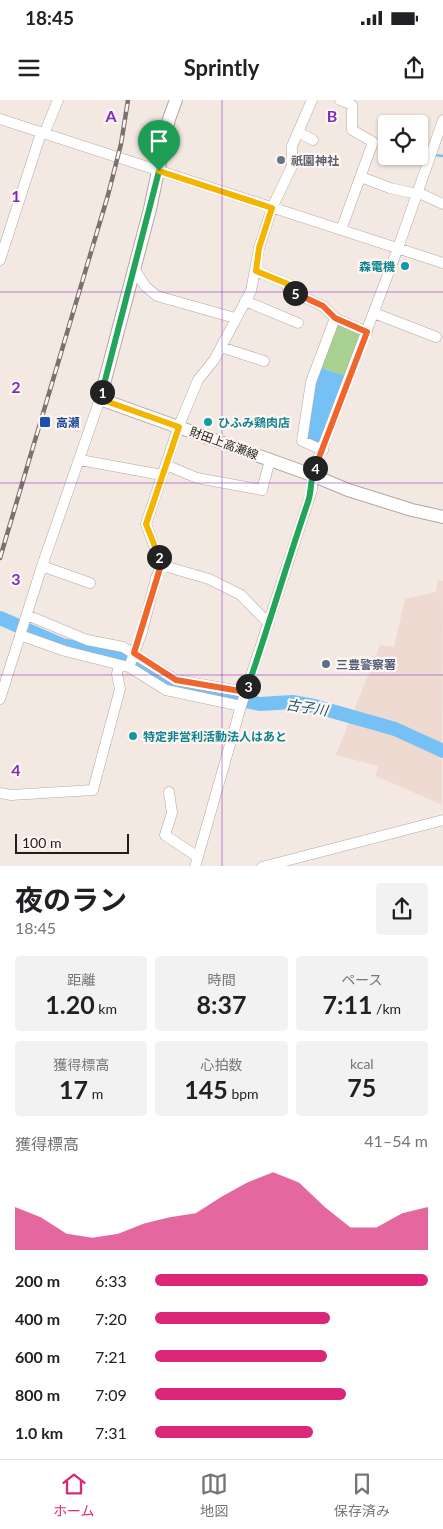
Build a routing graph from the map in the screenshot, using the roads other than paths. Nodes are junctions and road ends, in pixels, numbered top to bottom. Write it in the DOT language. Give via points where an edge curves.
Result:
graph roads {
  1 [pos="58,100"];
  2 [pos="176,100"];
  3 [pos="312,100"];
  4 [pos="340,100"];
  5 [pos="0,119"];
  6 [pos="443,120"];
  7 [pos="298,132"];
  8 [pos="42,133"];
  9 [pos="313,140"];
  10 [pos="159,171"];
  11 [pos="362,177"];
  12 [pos="417,193"];
  13 [pos="443,204"];
  14 [pos="272,208"];
  15 [pos="341,230"];
  16 [pos="398,248"];
  17 [pos="0,260"];
  18 [pos="443,263"];
  19 [pos="135,270"];
  20 [pos="256,271"];
  21 [pos="245,301"];
  22 [pos="374,313"];
  23 [pos="235,318"];
  24 [pos="335,318"];
  25 [pos="298,323"];
  26 [pos="367,332"];
  27 [pos="436,337"];
  28 [pos="221,347"];
  29 [pos="264,361"];
  30 [pos="100,399"];
  31 [pos="179,427"];
  32 [pos="323,450"];
  33 [pos="80,460"];
  34 [pos="270,460"];
  35 [pos="164,470"];
  36 [pos="312,475"];
  37 [pos="443,517"];
  38 [pos="161,565"];
  39 [pos="42,566"];
  40 [pos="90,583"];
  41 [pos="27,615"];
  42 [pos="269,624"];
  43 [pos="20,635"];
  44 [pos="128,662"];
  45 [pos="246,692"];
  46 [pos="0,699"];
  47 [pos="241,706"];
  48 [pos="169,792"];
  49 [pos="0,793"];
  50 [pos="443,820"];
  51 [pos="197,862"];
  52 [pos="262,866"];
  1 -- 8 [label="street"];
  2 -- 10 [label="main road"];
  3 -- 7 [label="street"];
  4 -- 11 [label="street" via="352,105 352,130 374,142"];
  5 -- 8 [label="street"];
  6 -- 12 [label="street"];
  7 -- 9 [label="street"];
  7 -- 14 [label="street" via="292,146 292,166"];
  8 -- 10 [label="street"];
  8 -- 17 [label="street"];
  10 -- 14 [label="street"];
  10 -- 19 [label="main road"];
  11 -- 12 [label="street" via="390,188"];
  11 -- 15 [label="street"];
  12 -- 13 [label="street"];
  12 -- 16 [label="street"];
  14 -- 15 [label="street"];
  14 -- 20 [label="street" via="259,248"];
  15 -- 16 [label="street"];
  16 -- 18 [label="street"];
  16 -- 22 [label="street"];
  19 -- 23 [label="street" via="145,286 157,296"];
  19 -- 30 [label="main road"];
  20 -- 21 [label="street"];
  20 -- 24 [label="street" via="288,284 288,290 323,306"];
  21 -- 23 [label="street"];
  21 -- 25 [label="street"];
  22 -- 26 [label="street"];
  22 -- 27 [label="street"];
  23 -- 28 [label="street"];
  24 -- 26 [label="street"];
  24 -- 32 [label="street" via="312,382 302,441"];
  26 -- 32 [label="street"];
  28 -- 29 [label="street"];
  28 -- 31 [label="street" via="198,380"];
  30 -- 31 [label="main road, 財田上高瀬線"];
  30 -- 33 [label="street"];
  31 -- 34 [label="main road, 財田上高瀬線"];
  31 -- 35 [label="street"];
  32 -- 36 [label="street"];
  33 -- 35 [label="street"];
  33 -- 39 [label="street"];
  34 -- 35 [label="street" via="262,490"];
  34 -- 36 [label="main road, 財田上高瀬線"];
  35 -- 38 [label="street" via="146,524"];
  36 -- 37 [label="main road, 財田上高瀬線" via="348,490"];
  36 -- 42 [label="street" via="312,490"];
  38 -- 42 [label="street" via="209,579 240,595"];
  38 -- 44 [label="street"];
  39 -- 40 [label="street"];
  39 -- 41 [label="street"];
  41 -- 43 [label="street"];
  41 -- 44 [label="street" via="87,640 123,647"];
  42 -- 45 [label="street"];
  43 -- 44 [label="street" via="65,651"];
  43 -- 46 [label="street"];
  44 -- 45 [label="street" via="176,680"];
  44 -- 47 [label="street" via="166,690"];
  44 -- 49 [label="street" via="117,674 120,689 94,790"];
  45 -- 47 [label="street"];
  47 -- 51 [label="street"];
  48 -- 51 [label="street" via="172,813 164,835"];
  50 -- 52 [label="street"];
}
